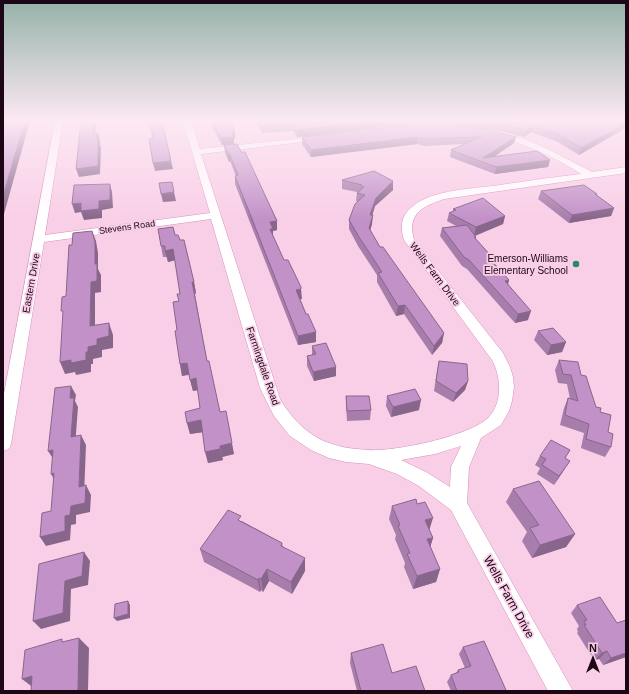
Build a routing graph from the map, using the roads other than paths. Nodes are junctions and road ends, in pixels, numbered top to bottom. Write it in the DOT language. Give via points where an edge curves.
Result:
graph roads {
  1 [pos="54,153"];
  2 [pos="196,153"];
  3 [pos="553,153"];
  4 [pos="626,170"];
  5 [pos="590,175"];
  6 [pos="215,215"];
  7 [pos="39,239"];
  8 [pos="475,434"];
  9 [pos="3,444"];
  10 [pos="370,457"];
  11 [pos="458,504"];
  12 [pos="561,691"];
  1 -- 7 [label="street, Eastern Drive"];
  2 -- 6 [label="street, Farmingdale Road"];
  3 -- 5 [label="street"];
  4 -- 5 [label="street, Wells Farm Drive"];
  5 -- 8 [label="street, Wells Farm Drive" via="444,196 420,206 408,217 406,232 413,248 493,349 505,370 507,387 501,411 491,424"];
  6 -- 7 [label="street, Stevens Road"];
  6 -- 10 [label="street, Farmingdale Road" via="268,388 281,416 296,432 318,446 342,454"];
  7 -- 9 [label="street, Eastern Drive"];
  8 -- 10 [label="street, Wells Farm Drive" via="429,448"];
  8 -- 11 [label="street" via="460,467"];
  10 -- 11 [label="street, Farmingdale Road" via="421,478"];
  11 -- 12 [label="street, Wells Farm Drive"];
}
